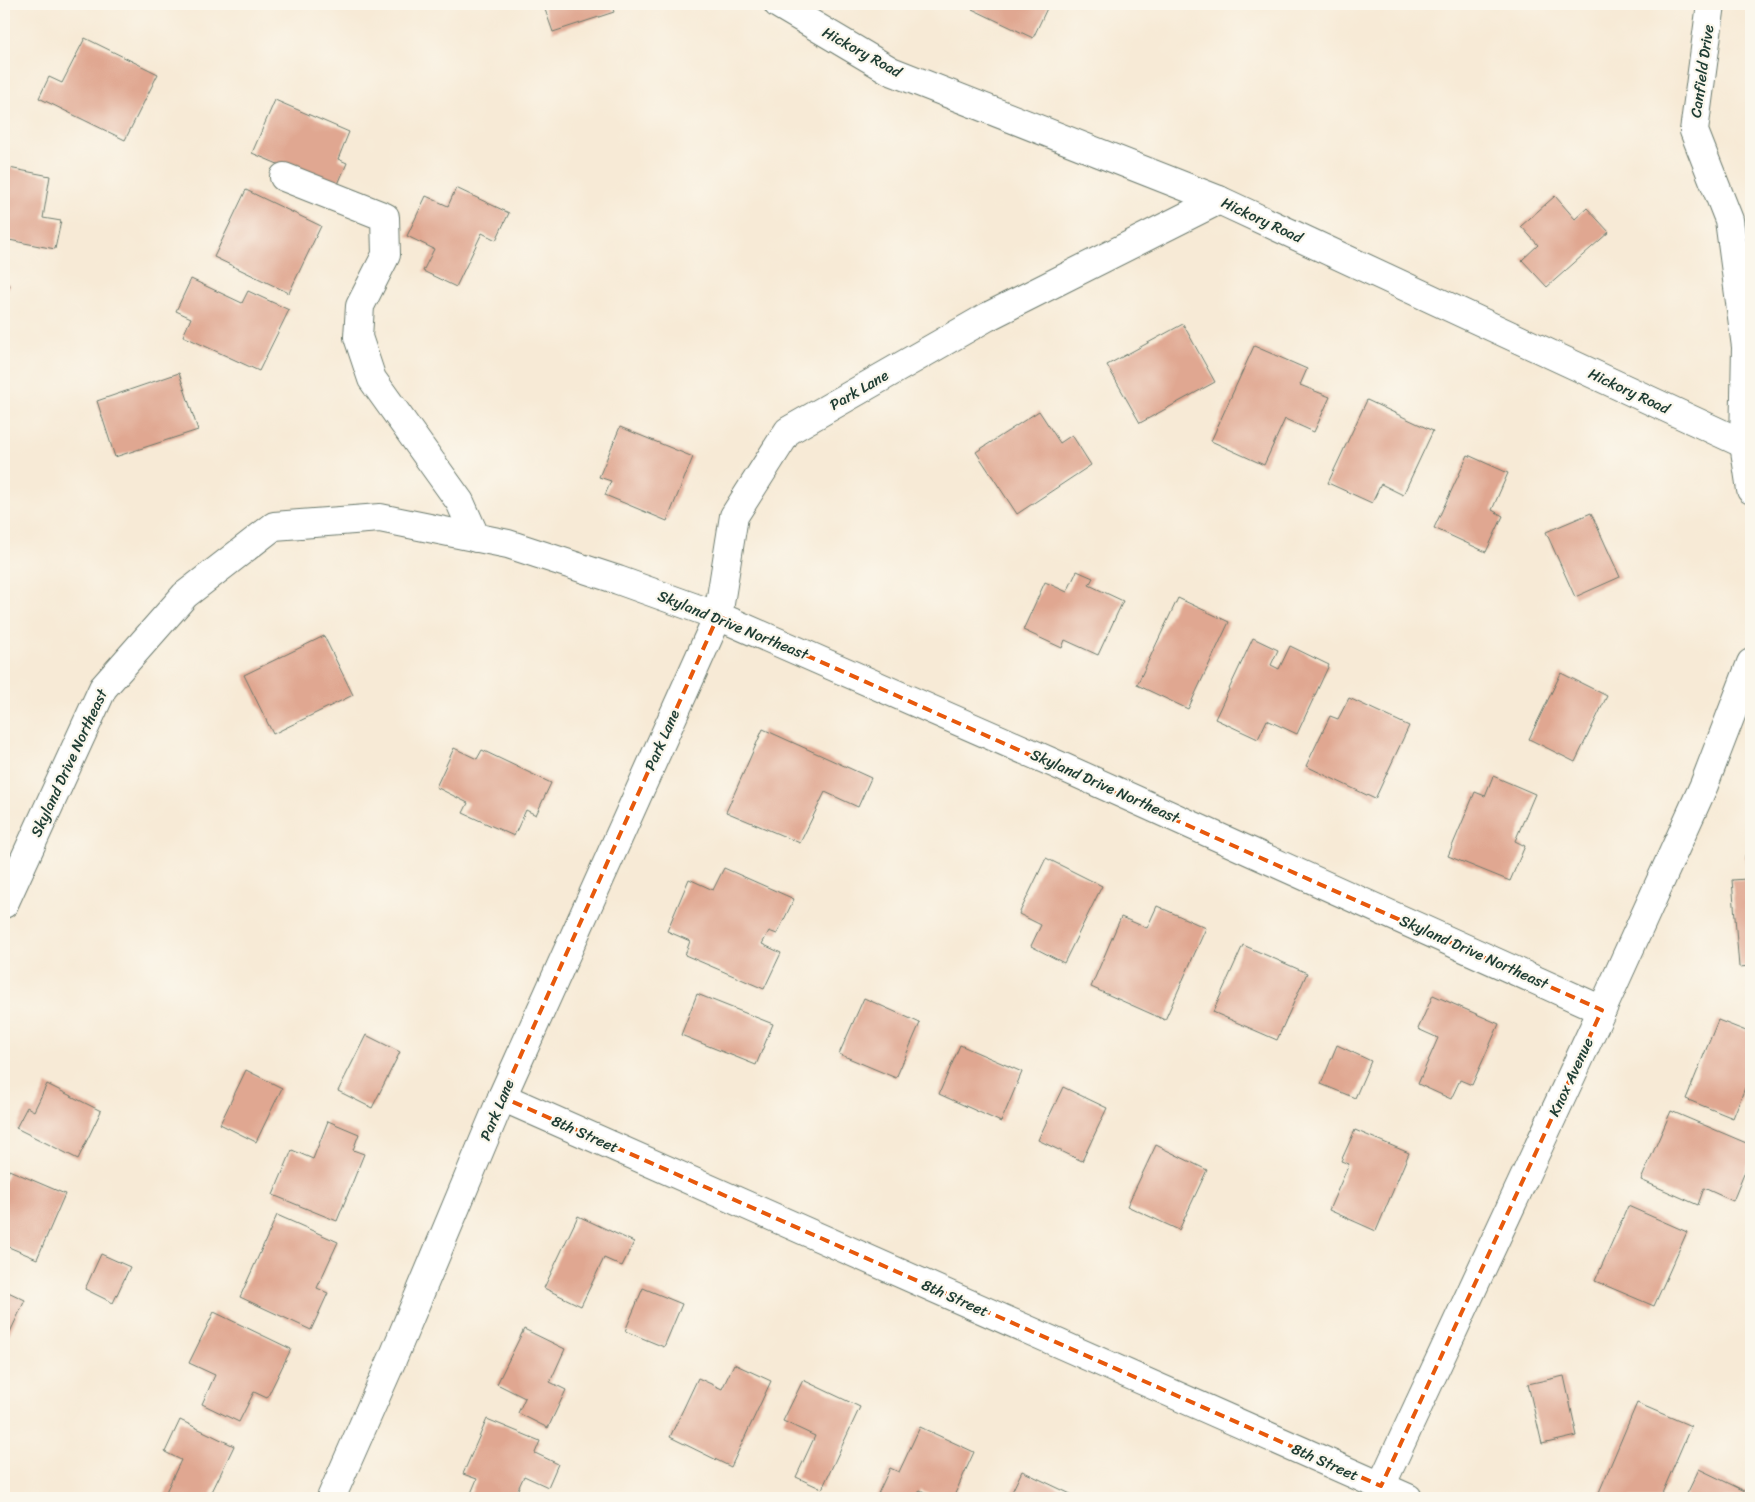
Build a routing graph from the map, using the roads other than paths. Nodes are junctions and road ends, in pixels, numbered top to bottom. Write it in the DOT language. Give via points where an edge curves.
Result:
graph roads {
  1 [pos="778,4"];
  2 [pos="1711,4"];
  3 [pos="284,177"];
  4 [pos="1219,200"];
  5 [pos="1744,444"];
  6 [pos="1751,490"];
  7 [pos="476,538"];
  8 [pos="718,616"];
  9 [pos="1751,663"];
  10 [pos="6,891"];
  11 [pos="1602,1010"];
  12 [pos="502,1097"];
  13 [pos="1381,1486"];
  14 [pos="331,1498"];
  15 [pos="1408,1498"];
  1 -- 4 [label="street, Hickory Road" via="891,71"];
  2 -- 5 [label="street, Canfield Drive" via="1694,131 1729,220 1746,347"];
  3 -- 7 [label="street" via="384,218 386,255 360,306 358,337 372,379 460,502"];
  4 -- 5 [label="street, Hickory Road"];
  4 -- 8 [label="street, Park Lane" via="987,317 788,431 734,516"];
  5 -- 6 [label="street, Canfield Drive"];
  7 -- 8 [label="street, Skyland Drive Northeast" via="508,544"];
  7 -- 10 [label="street, Skyland Drive Northeast" via="380,518 274,526 185,596 103,688"];
  8 -- 11 [label="street, Skyland Drive Northeast"];
  8 -- 12 [label="street, Park Lane"];
  9 -- 11 [label="street, Knox Avenue" via="1704,785"];
  11 -- 13 [label="street, Knox Avenue"];
  12 -- 13 [label="street, 8th Street"];
  12 -- 14 [label="street, Park Lane"];
  13 -- 15 [label="street, 8th Street"];
}
